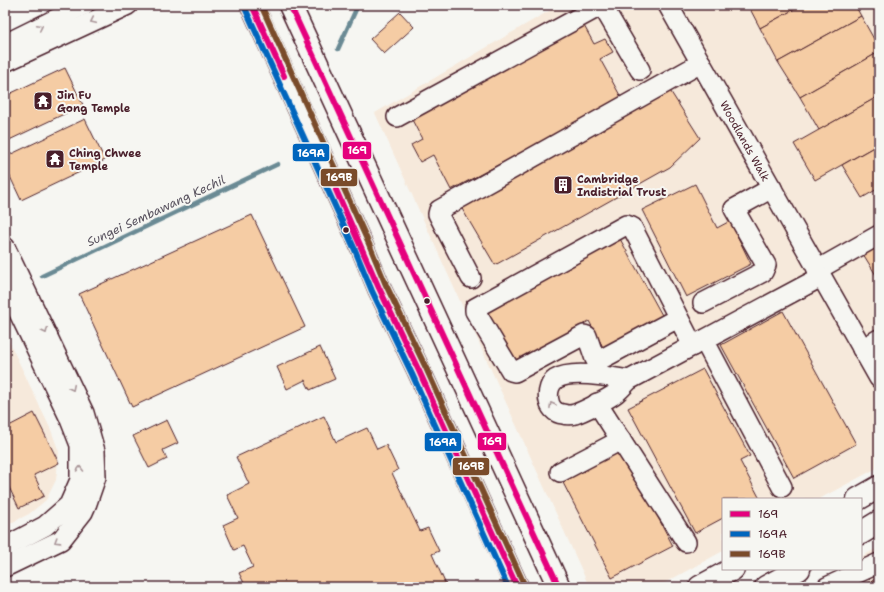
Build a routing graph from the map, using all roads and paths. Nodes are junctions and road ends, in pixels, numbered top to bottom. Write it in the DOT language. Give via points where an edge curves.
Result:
graph roads {
  1 [pos="84,5"];
  2 [pos="128,5"];
  3 [pos="290,5"];
  4 [pos="602,5"];
  5 [pos="668,5"];
  6 [pos="251,7"];
  7 [pos="5,44"];
  8 [pos="5,62"];
  9 [pos="702,63"];
  10 [pos="640,70"];
  11 [pos="397,117"];
  12 [pos="772,188"];
  13 [pos="879,235"];
  14 [pos="5,247"];
  15 [pos="819,273"];
  16 [pos="471,278"];
  17 [pos="5,284"];
  18 [pos="703,303"];
  19 [pos="678,318"];
  20 [pos="879,339"];
  21 [pos="699,343"];
  22 [pos="862,348"];
  23 [pos="879,378"];
  24 [pos="629,380"];
  25 [pos="597,403"];
  26 [pos="621,440"];
  27 [pos="560,472"];
  28 [pos="782,487"];
  29 [pos="879,487"];
  30 [pos="860,498"];
  31 [pos="76,509"];
  32 [pos="879,522"];
  33 [pos="862,532"];
  34 [pos="7,541"];
  35 [pos="686,542"];
  36 [pos="879,563"];
  37 [pos="5,567"];
  38 [pos="731,570"];
  39 [pos="797,570"];
  40 [pos="560,585"];
  41 [pos="517,587"];
  42 [pos="700,587"];
  43 [pos="766,587"];
  44 [pos="827,587"];
  7 -- 1 [label="street, one-way"];
  2 -- 8 [label="street, one-way"];
  3 -- 40 [label="main road"];
  4 -- 10 [label="street"];
  4 -- 11 [label="street"];
  5 -- 9 [label="street, Woodlands Walk"];
  6 -- 41 [label="main road"];
  9 -- 12 [label="street, Woodlands Walk"];
  9 -- 16 [label="street" via="439,210 438,214"];
  12 -- 15 [label="street, Woodlands Walk"];
  12 -- 18 [label="street" via="734,209 766,265 765,269"];
  13 -- 15 [label="street"];
  14 -- 31 [label="street, one-way" via="84,413 95,451 96,477"];
  15 -- 21 [label="street"];
  15 -- 22 [label="street, Woodlands Walk"];
  31 -- 17 [label="street, one-way" via="80,480 80,445"];
  19 -- 19 [label="street" via="632,227 626,226 475,308 474,311 511,371 515,372 584,335 587,336 598,361"];
  19 -- 21 [label="street"];
  20 -- 22 [label="street"];
  21 -- 24 [label="street"];
  21 -- 28 [label="street"];
  22 -- 23 [label="street, Woodlands Walk"];
  24 -- 25 [label="street" via="615,394"];
  25 -- 24 [label="street, one-way" via="576,414 561,415 550,405 550,385 557,379 586,374"];
  25 -- 26 [label="street"];
  26 -- 27 [label="street"];
  26 -- 35 [label="street"];
  29 -- 30 [label="main road"];
  31 -- 34 [label="street" via="45,526"];
  31 -- 37 [label="street, one-way" via="61,540"];
  32 -- 33 [label="main road"];
  36 -- 44 [label="street"];
  38 -- 42 [label="main road"];
  39 -- 43 [label="main road"];
}
